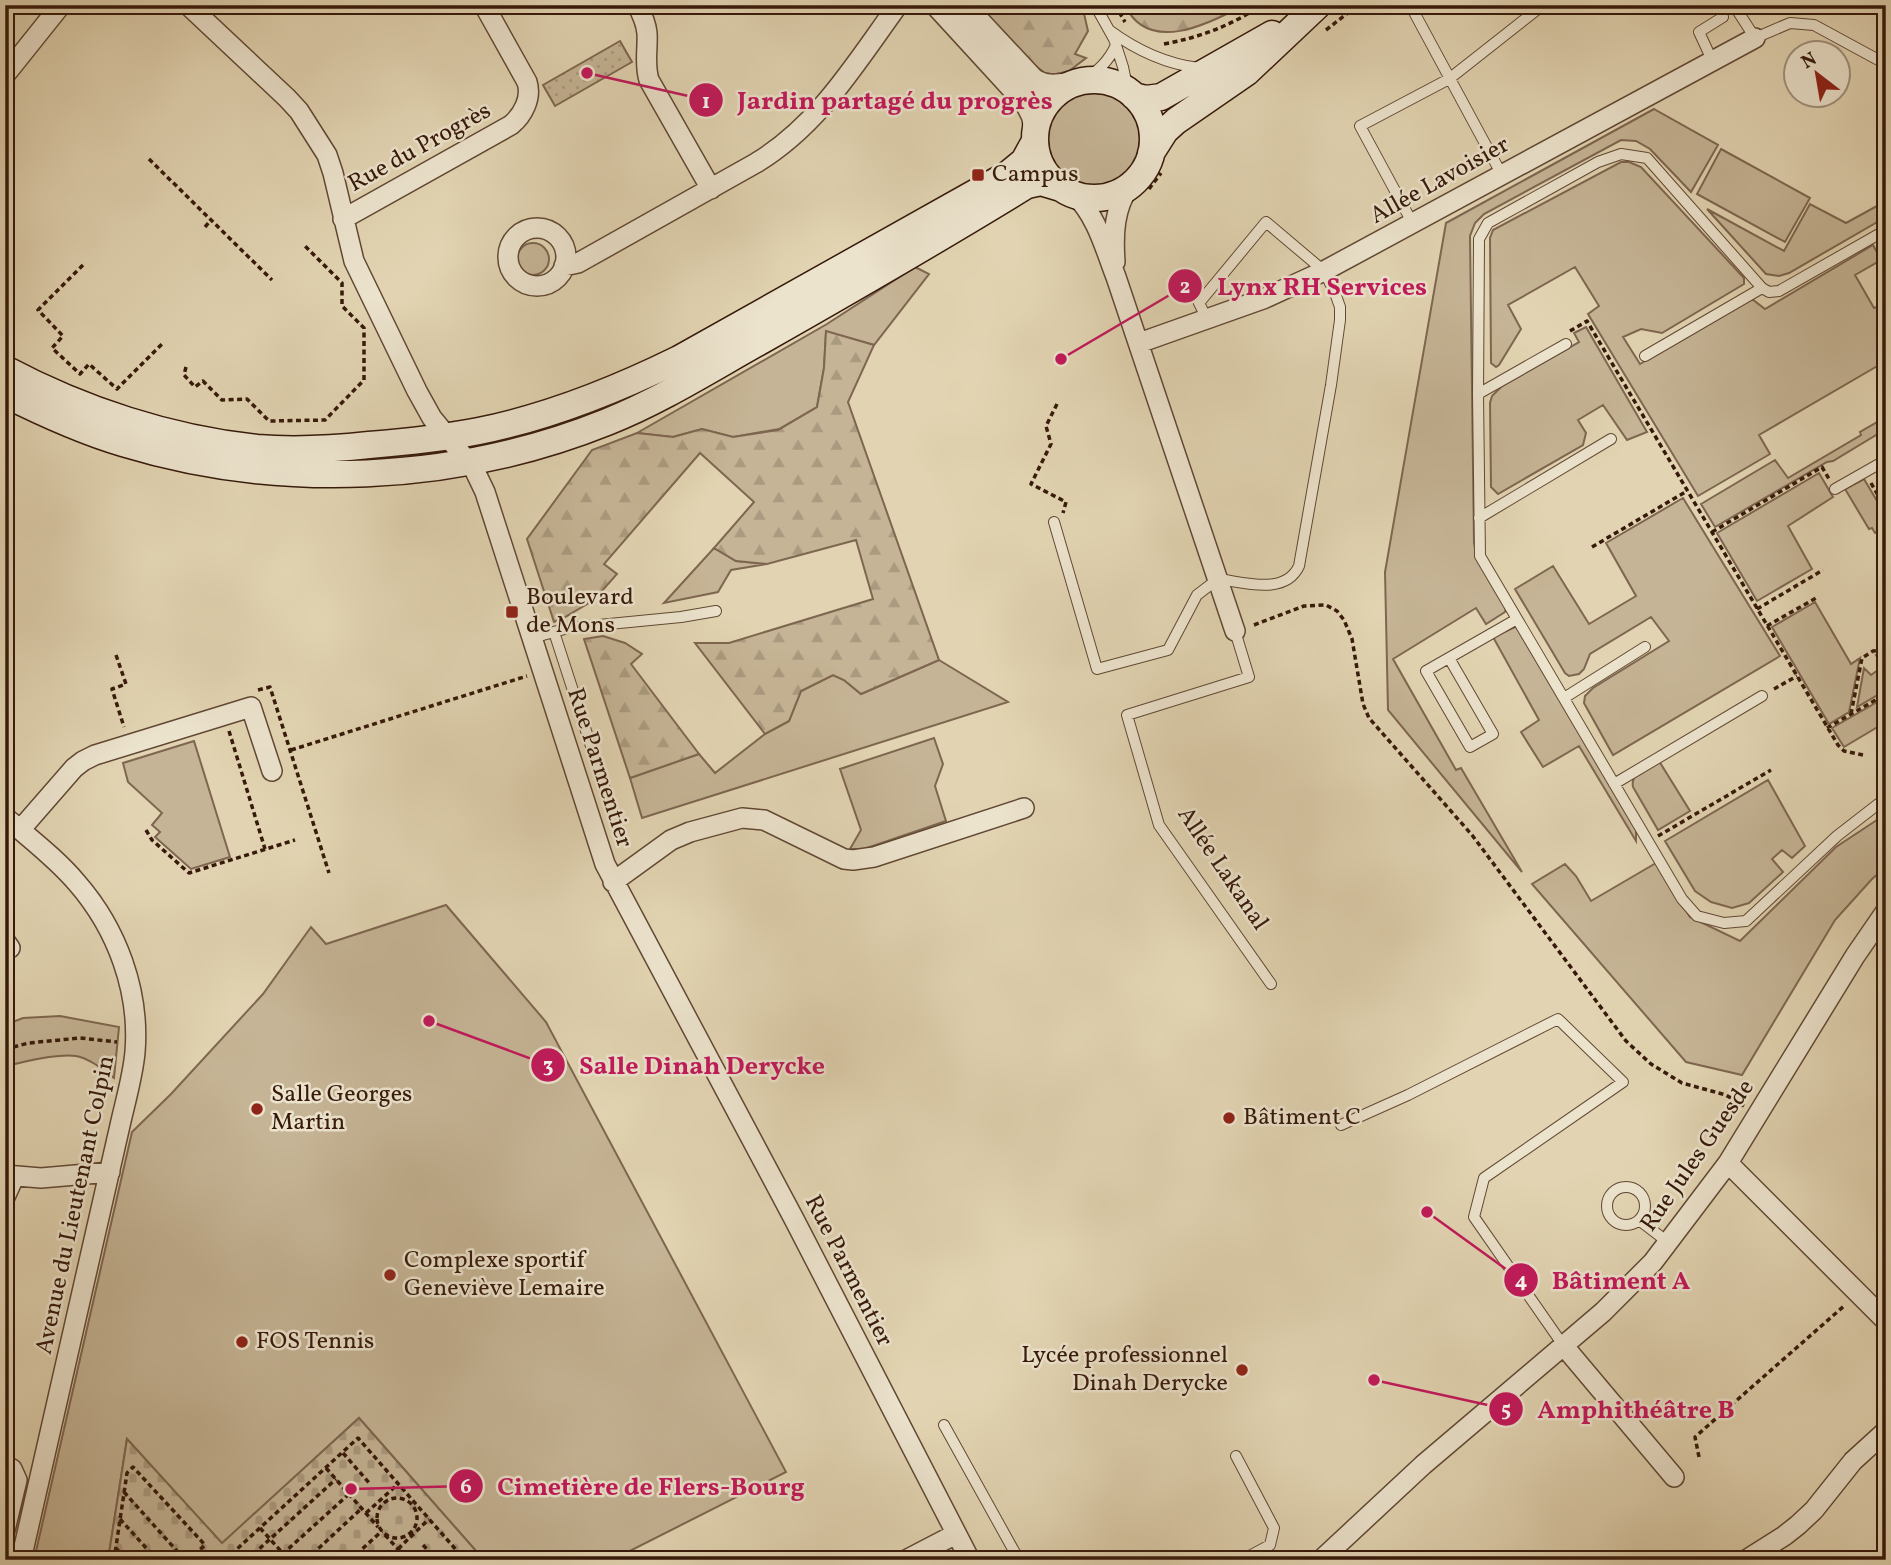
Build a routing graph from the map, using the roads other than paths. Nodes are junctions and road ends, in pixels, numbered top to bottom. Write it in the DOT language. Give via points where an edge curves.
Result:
graph roads {
  1 [pos="61,5"];
  2 [pos="188,5"];
  3 [pos="484,5"];
  4 [pos="637,5"];
  5 [pos="898,5"];
  6 [pos="938,5"];
  7 [pos="962,5"];
  8 [pos="1095,5"];
  9 [pos="1318,5"];
  10 [pos="1543,5"];
  11 [pos="1716,5"];
  12 [pos="1745,5"];
  13 [pos="1415,14"];
  14 [pos="1109,30"];
  15 [pos="1755,38"];
  16 [pos="1116,44"];
  17 [pos="1712,60"];
  18 [pos="1886,66"];
  19 [pos="1210,70"];
  20 [pos="5,75"];
  21 [pos="1449,79"];
  22 [pos="1077,83"];
  23 [pos="1131,93"];
  24 [pos="1035,134"];
  25 [pos="1156,162"];
  26 [pos="1502,175"];
  27 [pos="711,189"];
  28 [pos="1138,189"];
  29 [pos="1068,191"];
  30 [pos="343,219"];
  31 [pos="1413,224"];
  32 [pos="1886,230"];
  33 [pos="564,266"];
  34 [pos="1324,271"];
  35 [pos="1116,277"];
  36 [pos="1762,288"];
  37 [pos="1206,319"];
  38 [pos="1139,343"];
  39 [pos="1566,344"];
  40 [pos="1645,356"];
  41 [pos="5,369"];
  42 [pos="5,394"];
  43 [pos="1478,394"];
  44 [pos="446,437"];
  45 [pos="1611,439"];
  46 [pos="1886,460"];
  47 [pos="469,463"];
  48 [pos="1835,489"];
  49 [pos="1479,518"];
  50 [pos="1055,527"];
  51 [pos="1218,579"];
  52 [pos="716,611"];
  53 [pos="1517,619"];
  54 [pos="554,632"];
  55 [pos="1235,632"];
  56 [pos="532,638"];
  57 [pos="1644,647"];
  58 [pos="1449,658"];
  59 [pos="1762,696"];
  60 [pos="1564,698"];
  61 [pos="270,764"];
  62 [pos="1614,783"];
  63 [pos="1886,798"];
  64 [pos="1024,808"];
  65 [pos="612,811"];
  66 [pos="12,828"];
  67 [pos="613,882"];
  68 [pos="1886,911"];
  69 [pos="1270,984"];
  70 [pos="1341,1125"];
  71 [pos="1728,1163"];
  72 [pos="110,1172"];
  73 [pos="10,1176"];
  74 [pos="5,1197"];
  75 [pos="1639,1220"];
  76 [pos="1669,1243"];
  77 [pos="1884,1317"];
  78 [pos="1563,1345"];
  79 [pos="944,1425"];
  80 [pos="1886,1431"];
  81 [pos="1236,1455"];
  82 [pos="5,1465"];
  83 [pos="1674,1477"];
  84 [pos="5,1530"];
  85 [pos="956,1534"];
  86 [pos="21,1560"];
  87 [pos="906,1560"];
  88 [pos="970,1560"];
  89 [pos="1019,1560"];
  90 [pos="1242,1560"];
  91 [pos="1321,1560"];
  92 [pos="1746,1560"];
  1 -- 20 [label="street"];
  2 -- 30 [label="street, Rue Parmentier" via="299,111 327,155"];
  3 -- 30 [label="street, Rue du Progrès" via="527,82 522,114 511,125"];
  4 -- 27 [label="street" via="646,26 649,80"];
  5 -- 27 [label="street" via="826,104 799,133"];
  6 -- 24 [label="street" via="1027,102"];
  7 -- 22 [label="street" via="1032,80 1048,87"];
  8 -- 14 [label="lane"];
  9 -- 19 [label="main road"];
  9 -- 25 [label="main road" via="1247,72 1165,131"];
  10 -- 21 [label="lane"];
  11 -- 17 [label="lane" via="1723,17 1699,33"];
  12 -- 15 [label="lane" via="1737,9"];
  13 -- 21 [label="lane"];
  14 -- 16 [label="lane"];
  14 -- 19 [label="lane" via="1151,56"];
  15 -- 17 [label="street, Allée Lavoisier"];
  15 -- 18 [label="lane" via="1790,23 1814,25"];
  16 -- 22 [label="lane" via="1098,71"];
  16 -- 23 [label="lane"];
  17 -- 26 [label="street, Allée Lavoisier"];
  19 -- 23 [label="main road" via="1157,99"];
  21 -- 26 [label="lane"];
  21 -- 31 [label="lane" via="1360,126"];
  22 -- 23 [label="main road" via="1107,82"];
  22 -- 24 [label="main road" via="1048,102"];
  23 -- 25 [label="main road" via="1150,122"];
  24 -- 29 [label="main road" via="1042,168"];
  24 -- 44 [label="main road" via="1030,153 1007,175 679,359 564,407"];
  25 -- 28 [label="main road" via="1141,174"];
  26 -- 31 [label="street, Allée Lavoisier"];
  27 -- 33 [label="street" via="578,263"];
  28 -- 29 [label="main road" via="1088,198"];
  28 -- 35 [label="street, Allée Lakanal" via="1119,203"];
  29 -- 35 [label="street, Allée Lakanal" via="1083,203 1094,222"];
  29 -- 47 [label="main road" via="1041,182 1027,185 638,409 581,432"];
  30 -- 44 [label="street, Rue Parmentier" via="362,279 417,391"];
  31 -- 34 [label="street, Allée Lavoisier"];
  32 -- 36 [label="lane" via="1779,291"];
  34 -- 37 [label="street, Allée Lavoisier"];
  34 -- 37 [label="lane" via="1266,222 1199,303"];
  34 -- 51 [label="lane" via="1340,307 1340,320 1299,566 1295,575 1278,585"];
  35 -- 38 [label="street, Allée Lakanal"];
  36 -- 40 [label="lane"];
  36 -- 43 [label="lane" via="1647,158 1621,154 1598,162 1488,223 1479,239"];
  37 -- 38 [label="street, Allée Lavoisier"];
  38 -- 51 [label="street, Allée Lakanal"];
  39 -- 43 [label="lane"];
  41 -- 44 [label="main road" via="117,416 223,443 318,449"];
  42 -- 47 [label="main road" via="122,443 219,465 353,474"];
  43 -- 49 [label="lane"];
  44 -- 47 [label="street, Rue Parmentier"];
  45 -- 49 [label="lane"];
  46 -- 48 [label="lane"];
  47 -- 56 [label="street, Rue Parmentier" via="485,492"];
  49 -- 53 [label="lane" via="1480,556"];
  50 -- 51 [label="lane" via="1097,669 1168,650 1197,595"];
  51 -- 55 [label="street, Allée Lakanal"];
  52 -- 54 [label="lane"];
  53 -- 58 [label="lane"];
  53 -- 60 [label="lane"];
  54 -- 56 [label="lane"];
  54 -- 65 [label="lane"];
  55 -- 69 [label="lane, Allée Lakanal" via="1249,677 1127,715 1159,825"];
  56 -- 67 [label="street, Rue Parmentier" via="597,845"];
  57 -- 60 [label="lane"];
  58 -- 58 [label="lane" via="1426,671 1470,747 1493,734"];
  59 -- 62 [label="lane"];
  60 -- 62 [label="lane"];
  61 -- 66 [label="street" via="251,707 83,761"];
  62 -- 63 [label="lane" via="1682,899 1697,916 1724,923 1746,921 1837,836"];
  64 -- 67 [label="street" via="853,860 764,820 733,819 671,839"];
  66 -- 72 [label="street, Avenue du Lieutenant Colpin" via="75,880 99,913 123,961 134,1009 135,1044"];
  67 -- 85 [label="street, Rue Parmentier"];
  68 -- 71 [label="street, Rue Jules Guesde"];
  70 -- 78 [label="lane" via="1558,1019 1613,1073 1623,1083 1484,1178 1475,1217"];
  71 -- 76 [label="street, Rue Jules Guesde"];
  71 -- 77 [label="street"];
  72 -- 73 [label="street"];
  72 -- 86 [label="street, Avenue du Lieutenant Colpin"];
  73 -- 74 [label="street"];
  75 -- 76 [label="lane"];
  76 -- 78 [label="street, Rue Jules Guesde" via="1621,1295"];
  78 -- 83 [label="street"];
  78 -- 91 [label="street, Rue Jules Guesde"];
  79 -- 89 [label="lane"];
  80 -- 92 [label="street" via="1853,1461 1798,1525"];
  81 -- 90 [label="lane" via="1274,1528 1270,1545"];
  82 -- 84 [label="street" via="17,1480"];
  85 -- 87 [label="street"];
  85 -- 88 [label="street, Rue Parmentier"];
}
